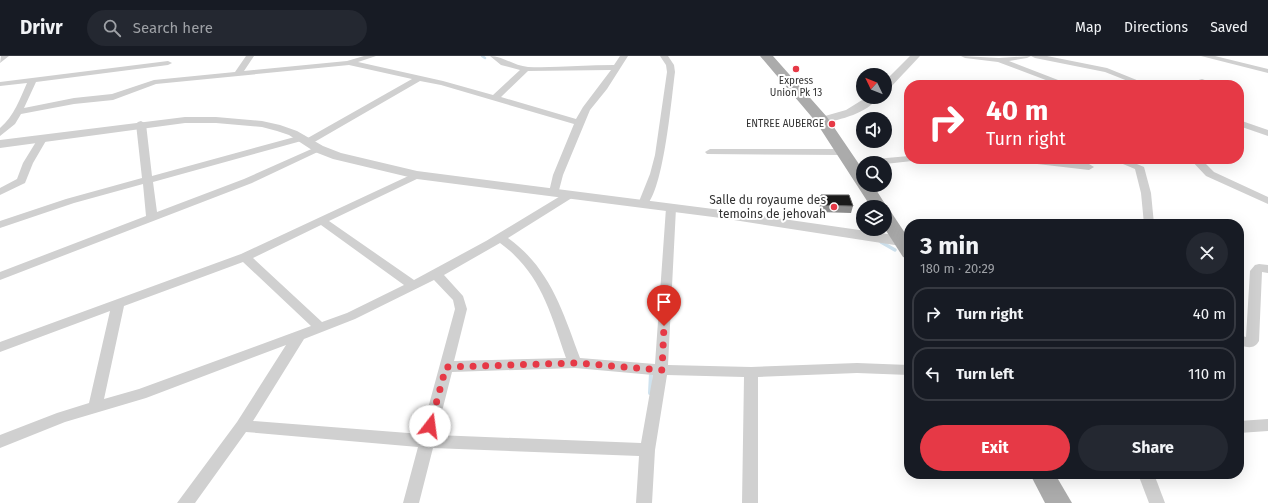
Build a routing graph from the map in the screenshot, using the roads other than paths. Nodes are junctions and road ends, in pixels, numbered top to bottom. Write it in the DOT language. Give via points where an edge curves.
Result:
graph roads {
  1 [pos="5,56"];
  2 [pos="250,56"];
  3 [pos="372,56"];
  4 [pos="494,56"];
  5 [pos="624,56"];
  6 [pos="664,56"];
  7 [pos="766,56"];
  8 [pos="915,56"];
  9 [pos="965,56"];
  10 [pos="1027,56"];
  11 [pos="1035,56"];
  12 [pos="1205,56"];
  13 [pos="348,59"];
  14 [pos="170,60"];
  15 [pos="999,60"];
  16 [pos="0,62"];
  17 [pos="618,67"];
  18 [pos="526,69"];
  19 [pos="1268,71"];
  20 [pos="238,73"];
  21 [pos="419,78"];
  22 [pos="33,80"];
  23 [pos="892,80"];
  24 [pos="1053,80"];
  25 [pos="1132,80"];
  26 [pos="151,83"];
  27 [pos="0,84"];
  28 [pos="495,98"];
  29 [pos="863,104"];
  30 [pos="18,112"];
  31 [pos="822,120"];
  32 [pos="579,123"];
  33 [pos="141,124"];
  34 [pos="1244,125"];
  35 [pos="0,133"];
  36 [pos="1268,133"];
  37 [pos="42,139"];
  38 [pos="305,140"];
  39 [pos="0,144"];
  40 [pos="319,149"];
  41 [pos="710,152"];
  42 [pos="844,152"];
  43 [pos="904,159"];
  44 [pos="856,160"];
  45 [pos="892,160"];
  46 [pos="1063,164"];
  47 [pos="1142,164"];
  48 [pos="1200,164"];
  49 [pos="1089,167"];
  50 [pos="417,175"];
  51 [pos="147,180"];
  52 [pos="0,192"];
  53 [pos="554,192"];
  54 [pos="571,194"];
  55 [pos="1268,201"];
  56 [pos="643,204"];
  57 [pos="671,208"];
  58 [pos="152,219"];
  59 [pos="1149,219"];
  60 [pos="322,221"];
  61 [pos="0,225"];
  62 [pos="892,226"];
  63 [pos="501,238"];
  64 [pos="904,242"];
  65 [pos="904,245"];
  66 [pos="245,257"];
  67 [pos="1268,269"];
  68 [pos="436,274"];
  69 [pos="0,276"];
  70 [pos="414,286"];
  71 [pos="118,304"];
  72 [pos="321,328"];
  73 [pos="299,336"];
  74 [pos="1244,341"];
  75 [pos="0,347"];
  76 [pos="576,363"];
  77 [pos="446,367"];
  78 [pos="662,370"];
  79 [pos="904,370"];
  80 [pos="751,372"];
  81 [pos="95,407"];
  82 [pos="1268,425"];
  83 [pos="242,426"];
  84 [pos="1244,427"];
  85 [pos="426,441"];
  86 [pos="0,442"];
  87 [pos="647,450"];
  88 [pos="1045,479"];
  89 [pos="1148,479"];
  90 [pos="185,503"];
  91 [pos="411,503"];
  92 [pos="644,503"];
  93 [pos="750,503"];
  94 [pos="1059,503"];
  95 [pos="1157,503"];
  1 -- 16 [label="street"];
  2 -- 20 [label="street"];
  3 -- 13 [label="street"];
  4 -- 18 [label="street" via="504,63"];
  5 -- 17 [label="street"];
  6 -- 56 [label="street" via="671,72 663,138 655,174"];
  7 -- 31 [label="main road"];
  8 -- 23 [label="street"];
  9 -- 15 [label="street"];
  10 -- 15 [label="street"];
  11 -- 25 [label="street" via="1107,70"];
  12 -- 19 [label="street"];
  13 -- 20 [label="street"];
  13 -- 21 [label="street"];
  14 -- 22 [label="street"];
  14 -- 26 [label="street"];
  15 -- 24 [label="street"];
  17 -- 18 [label="street"];
  17 -- 32 [label="street" via="586,109"];
  18 -- 28 [label="street"];
  20 -- 26 [label="street"];
  21 -- 28 [label="street"];
  21 -- 38 [label="street"];
  22 -- 27 [label="street"];
  22 -- 30 [label="street"];
  26 -- 30 [label="street" via="113,97 74,101"];
  28 -- 32 [label="street"];
  29 -- 31 [label="street" via="841,117"];
  30 -- 35 [label="street"];
  31 -- 42 [label="main road"];
  32 -- 53 [label="street" via="558,175"];
  33 -- 37 [label="street"];
  33 -- 38 [label="street" via="208,120 262,124 280,128"];
  33 -- 51 [label="street"];
  34 -- 36 [label="street"];
  37 -- 39 [label="street"];
  37 -- 52 [label="street" via="21,181"];
  38 -- 40 [label="street"];
  38 -- 51 [label="street"];
  40 -- 50 [label="street" via="361,163"];
  40 -- 58 [label="street" via="248,181"];
  41 -- 42 [label="street"];
  42 -- 44 [label="main road"];
  43 -- 45 [label="street"];
  46 -- 49 [label="street"];
  47 -- 59 [label="street"];
  48 -- 55 [label="street" via="1210,174"];
  50 -- 53 [label="street"];
  50 -- 60 [label="street"];
  51 -- 58 [label="street"];
  51 -- 61 [label="street" via="50,207"];
  53 -- 54 [label="street"];
  54 -- 56 [label="street"];
  54 -- 63 [label="street"];
  56 -- 57 [label="street"];
  57 -- 65 [label="street"];
  57 -- 78 [label="street"];
  58 -- 69 [label="street"];
  60 -- 66 [label="street"];
  60 -- 70 [label="street"];
  62 -- 64 [label="main road"];
  63 -- 68 [label="street"];
  63 -- 76 [label="street" via="532,265 540,278"];
  66 -- 71 [label="street"];
  66 -- 72 [label="street"];
  67 -- 74 [label="street" via="1259,268 1256,271 1252,341"];
  68 -- 70 [label="street"];
  68 -- 77 [label="street" via="459,299 461,309"];
  70 -- 72 [label="street"];
  71 -- 75 [label="street"];
  71 -- 81 [label="street"];
  72 -- 73 [label="street"];
  73 -- 81 [label="street" via="141,394"];
  73 -- 83 [label="street"];
  76 -- 77 [label="street"];
  76 -- 78 [label="street"];
  77 -- 85 [label="street"];
  78 -- 80 [label="street"];
  78 -- 87 [label="street"];
  79 -- 80 [label="street" via="857,368"];
  80 -- 93 [label="street"];
  81 -- 86 [label="street" via="62,417"];
  82 -- 84 [label="street"];
  83 -- 85 [label="street"];
  83 -- 90 [label="street"];
  85 -- 87 [label="street"];
  85 -- 91 [label="street"];
  87 -- 92 [label="street"];
  88 -- 94 [label="main road"];
  89 -- 95 [label="street"];
}
